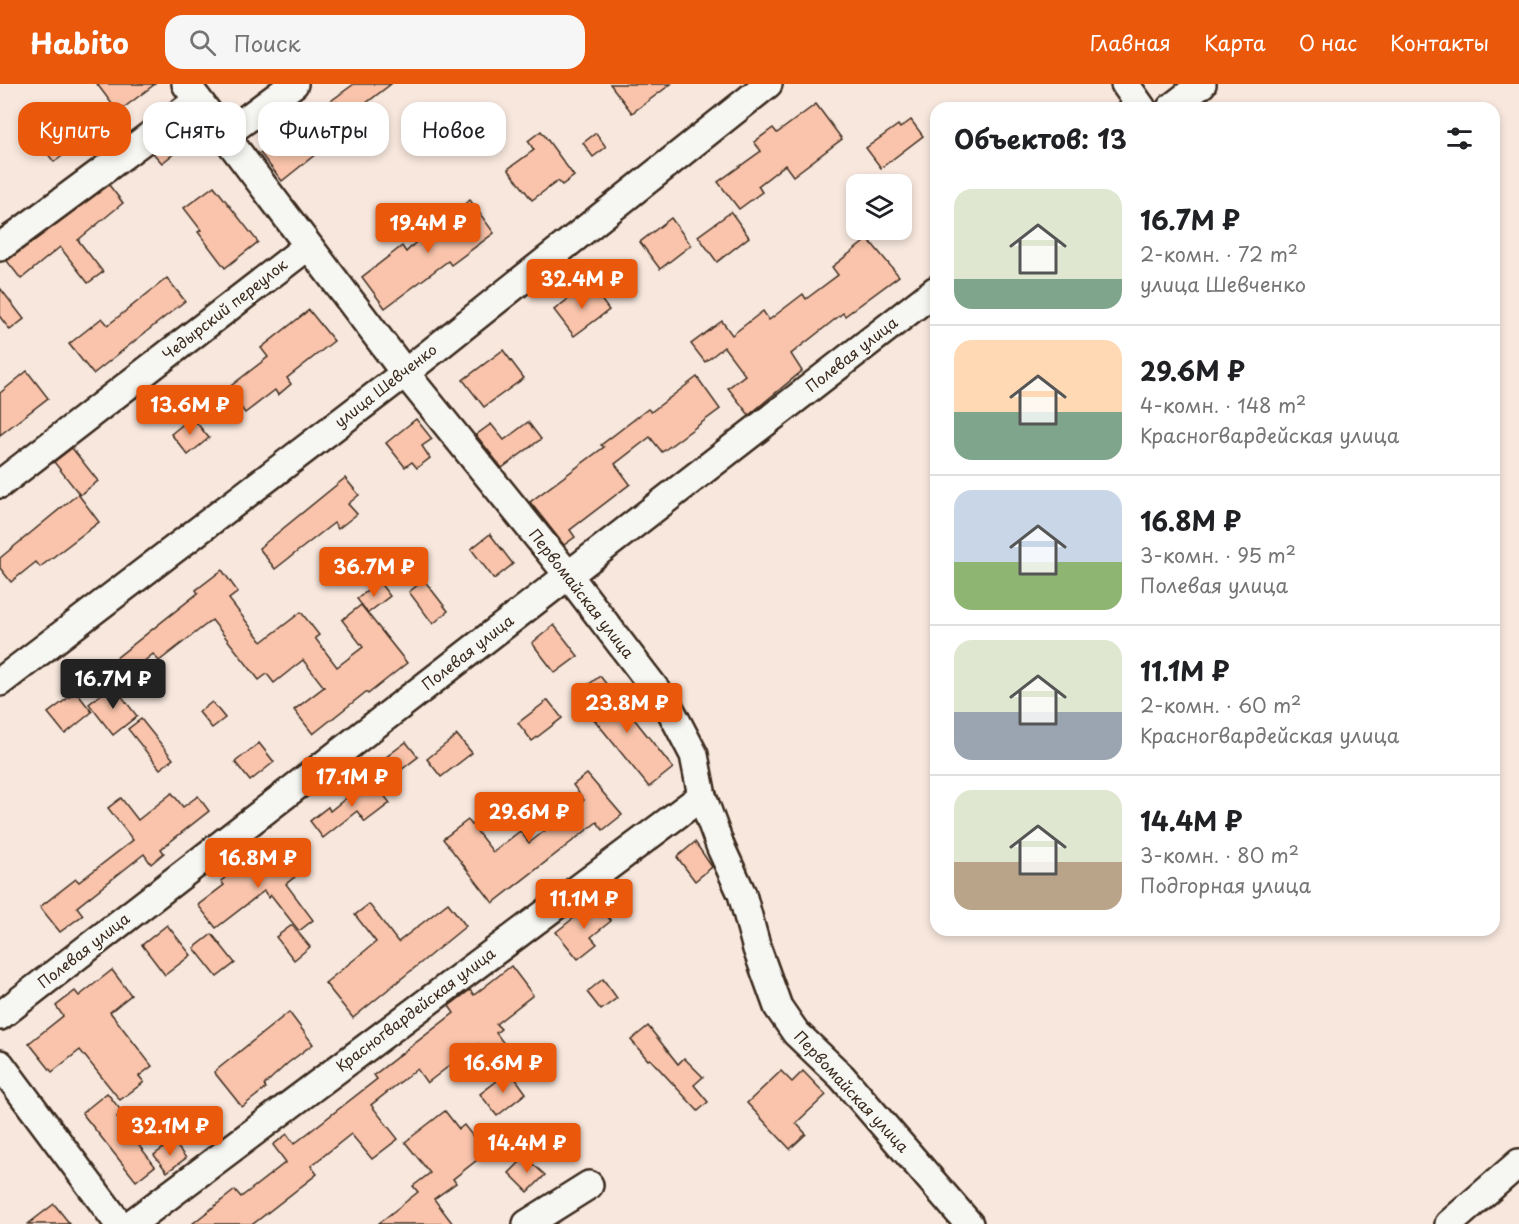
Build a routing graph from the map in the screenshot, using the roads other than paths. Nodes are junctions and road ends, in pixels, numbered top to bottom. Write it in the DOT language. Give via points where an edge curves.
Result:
graph roads {
  1 [pos="294,84"];
  2 [pos="768,84"];
  3 [pos="1125,84"];
  4 [pos="1202,84"];
  5 [pos="192,92"];
  6 [pos="1138,102"];
  7 [pos="1179,102"];
  8 [pos="246,119"];
  9 [pos="241,156"];
  10 [pos="308,246"];
  11 [pos="0,247"];
  12 [pos="930,295"];
  13 [pos="405,373"];
  14 [pos="0,484"];
  15 [pos="569,576"];
  16 [pos="0,682"];
  17 [pos="702,796"];
  18 [pos="0,1016"];
  19 [pos="0,1064"];
  20 [pos="1519,1163"];
  21 [pos="589,1185"];
  22 [pos="119,1224"];
  23 [pos="131,1224"];
  24 [pos="527,1224"];
  25 [pos="969,1224"];
  26 [pos="1449,1224"];
  1 -- 8 [label="street"];
  2 -- 13 [label="street, улица Шевченко"];
  3 -- 6 [label="street"];
  4 -- 7 [label="street"];
  5 -- 11 [label="street"];
  9 -- 10 [label="street, Первомайская улица"];
  10 -- 13 [label="street, Первомайская улица"];
  10 -- 14 [label="street, Чедырский переулок"];
  12 -- 15 [label="street, Полевая улица"];
  13 -- 15 [label="street, Первомайская улица"];
  13 -- 16 [label="street, улица Шевченко"];
  15 -- 17 [label="street, Первомайская улица" via="669,707 694,755"];
  15 -- 18 [label="street, Полевая улица"];
  17 -- 23 [label="street, Красногвардейская улица"];
  17 -- 25 [label="street, Первомайская улица" via="742,894 778,1007 796,1034 842,1077"];
  19 -- 22 [label="street"];
  20 -- 26 [label="street"];
  21 -- 24 [label="street"];
}
